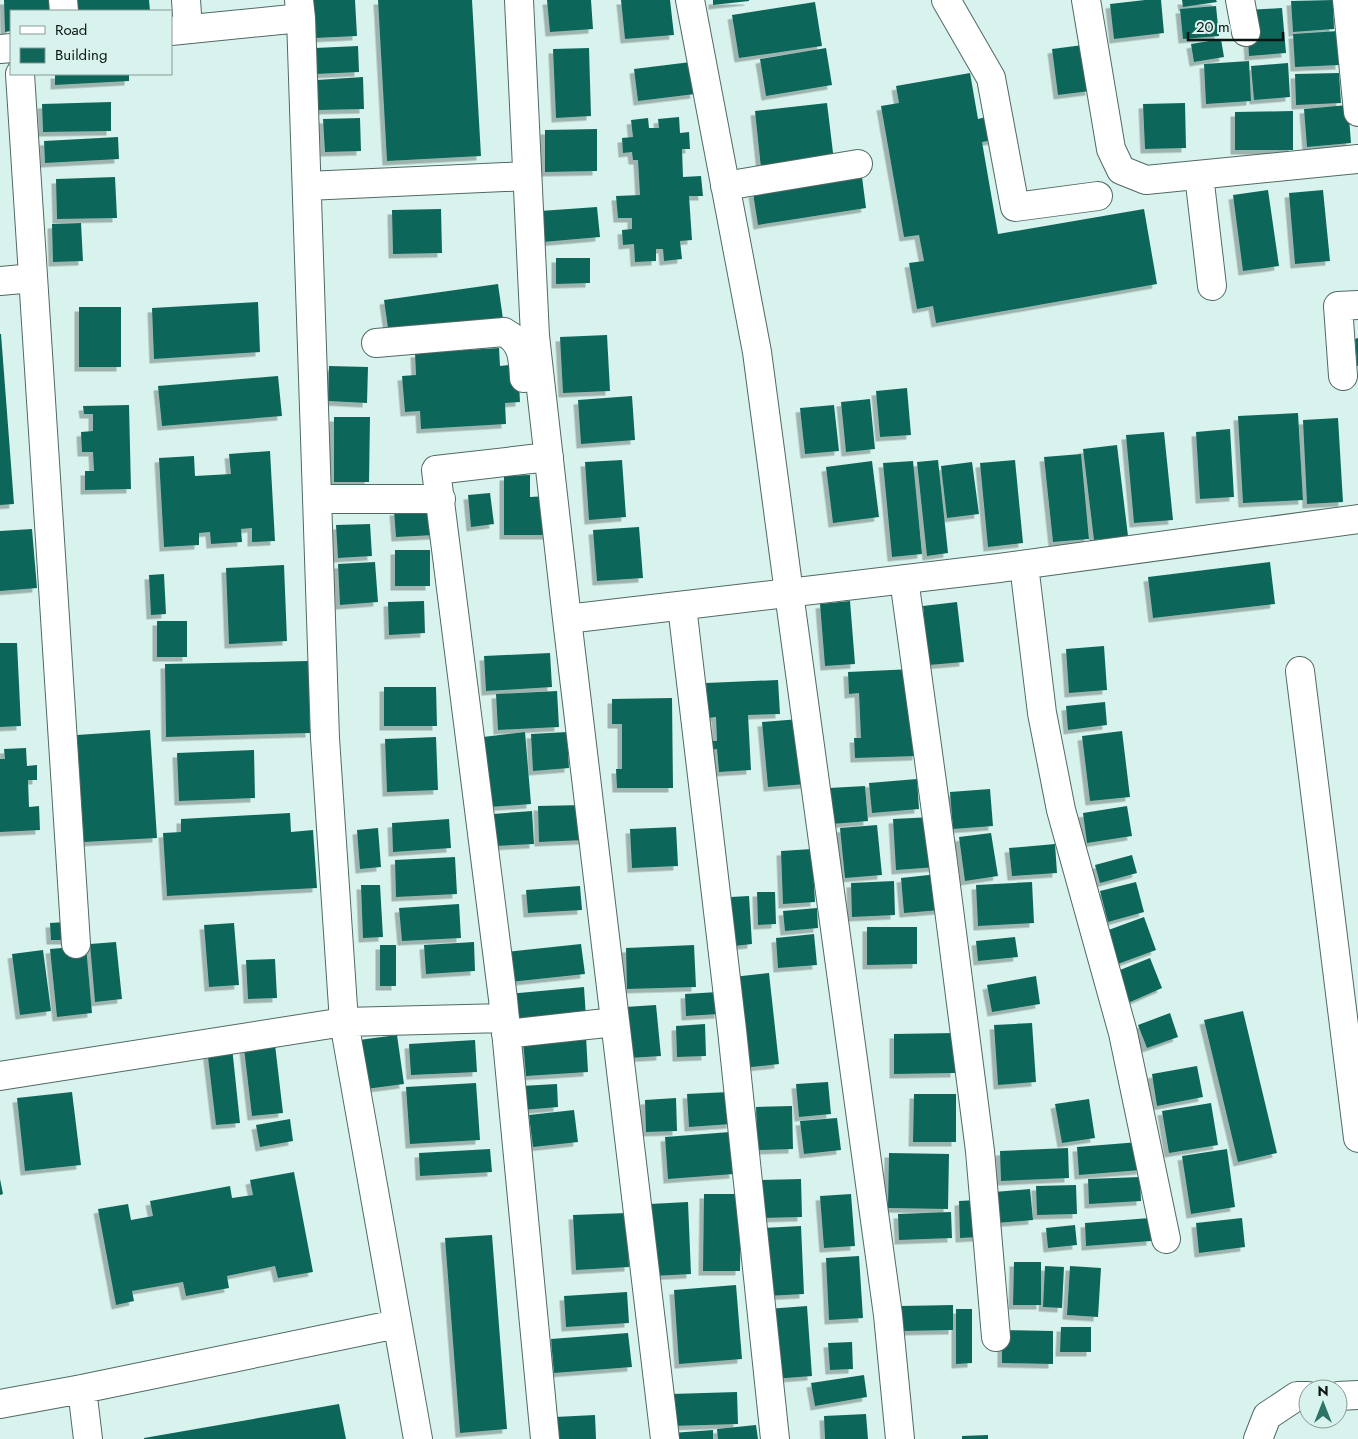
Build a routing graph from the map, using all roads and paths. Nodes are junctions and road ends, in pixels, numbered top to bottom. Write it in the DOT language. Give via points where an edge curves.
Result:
graph roads {
  1 [pos="186,0"];
  2 [pos="519,0"];
  3 [pos="690,0"];
  4 [pos="946,0"];
  5 [pos="1086,0"];
  6 [pos="1240,0"];
  7 [pos="1348,0"];
  8 [pos="300,9"];
  9 [pos="180,30"];
  10 [pos="1246,32"];
  11 [pos="20,75"];
  12 [pos="1358,112"];
  13 [pos="1358,159"];
  14 [pos="858,164"];
  15 [pos="1199,174"];
  16 [pos="527,176"];
  17 [pos="307,186"];
  18 [pos="725,186"];
  19 [pos="1098,196"];
  20 [pos="33,278"];
  21 [pos="0,281"];
  22 [pos="1212,286"];
  23 [pos="1358,306"];
  24 [pos="376,343"];
  25 [pos="1343,376"];
  26 [pos="539,458"];
  27 [pos="317,499"];
  28 [pos="441,499"];
  29 [pos="1358,519"];
  30 [pos="1024,565"];
  31 [pos="904,579"];
  32 [pos="789,593"];
  33 [pos="682,606"];
  34 [pos="566,619"];
  35 [pos="1300,671"];
  36 [pos="76,944"];
  37 [pos="344,1022"];
  38 [pos="615,1022"];
  39 [pos="505,1026"];
  40 [pos="0,1076"];
  41 [pos="1358,1138"];
  42 [pos="1166,1240"];
  43 [pos="397,1324"];
  44 [pos="996,1337"];
  45 [pos="82,1389"];
  46 [pos="1298,1396"];
  47 [pos="0,1404"];
  48 [pos="88,1439"];
  49 [pos="418,1439"];
  50 [pos="545,1439"];
  51 [pos="665,1439"];
  52 [pos="774,1439"];
  53 [pos="900,1439"];
  54 [pos="1258,1439"];
  1 -- 9 [label="street"];
  2 -- 16 [label="street"];
  3 -- 18 [label="street"];
  4 -- 19 [label="street" via="991,78 1015,207"];
  5 -- 15 [label="street" via="1112,149 1121,170 1146,180"];
  6 -- 10 [label="street"];
  7 -- 12 [label="street"];
  8 -- 9 [label="street"];
  8 -- 17 [label="street"];
  11 -- 20 [label="street"];
  13 -- 15 [label="street"];
  14 -- 18 [label="street"];
  15 -- 22 [label="street"];
  16 -- 17 [label="street"];
  16 -- 26 [label="street"];
  17 -- 27 [label="street"];
  18 -- 32 [label="street" via="757,352"];
  20 -- 21 [label="street"];
  20 -- 36 [label="street"];
  23 -- 25 [label="street" via="1338,306"];
  24 -- 26 [label="street" via="496,332 512,336 522,354"];
  26 -- 28 [label="street" via="436,470"];
  26 -- 34 [label="street"];
  27 -- 28 [label="street"];
  27 -- 37 [label="street" via="325,738"];
  28 -- 39 [label="street"];
  29 -- 30 [label="street"];
  30 -- 31 [label="street"];
  30 -- 42 [label="street" via="1042,713 1061,810 1122,1033"];
  31 -- 32 [label="street"];
  31 -- 44 [label="street" via="980,1151"];
  32 -- 33 [label="street"];
  32 -- 53 [label="street" via="888,1315"];
  33 -- 34 [label="street"];
  33 -- 52 [label="street" via="732,1030"];
  34 -- 38 [label="street"];
  35 -- 41 [label="street"];
  37 -- 39 [label="street"];
  37 -- 40 [label="street"];
  37 -- 43 [label="street"];
  38 -- 39 [label="street"];
  38 -- 51 [label="street"];
  39 -- 50 [label="street"];
  43 -- 45 [label="street"];
  43 -- 49 [label="street"];
  45 -- 47 [label="street"];
  45 -- 48 [label="street"];
  46 -- 54 [label="street" via="1267,1416"];
}
